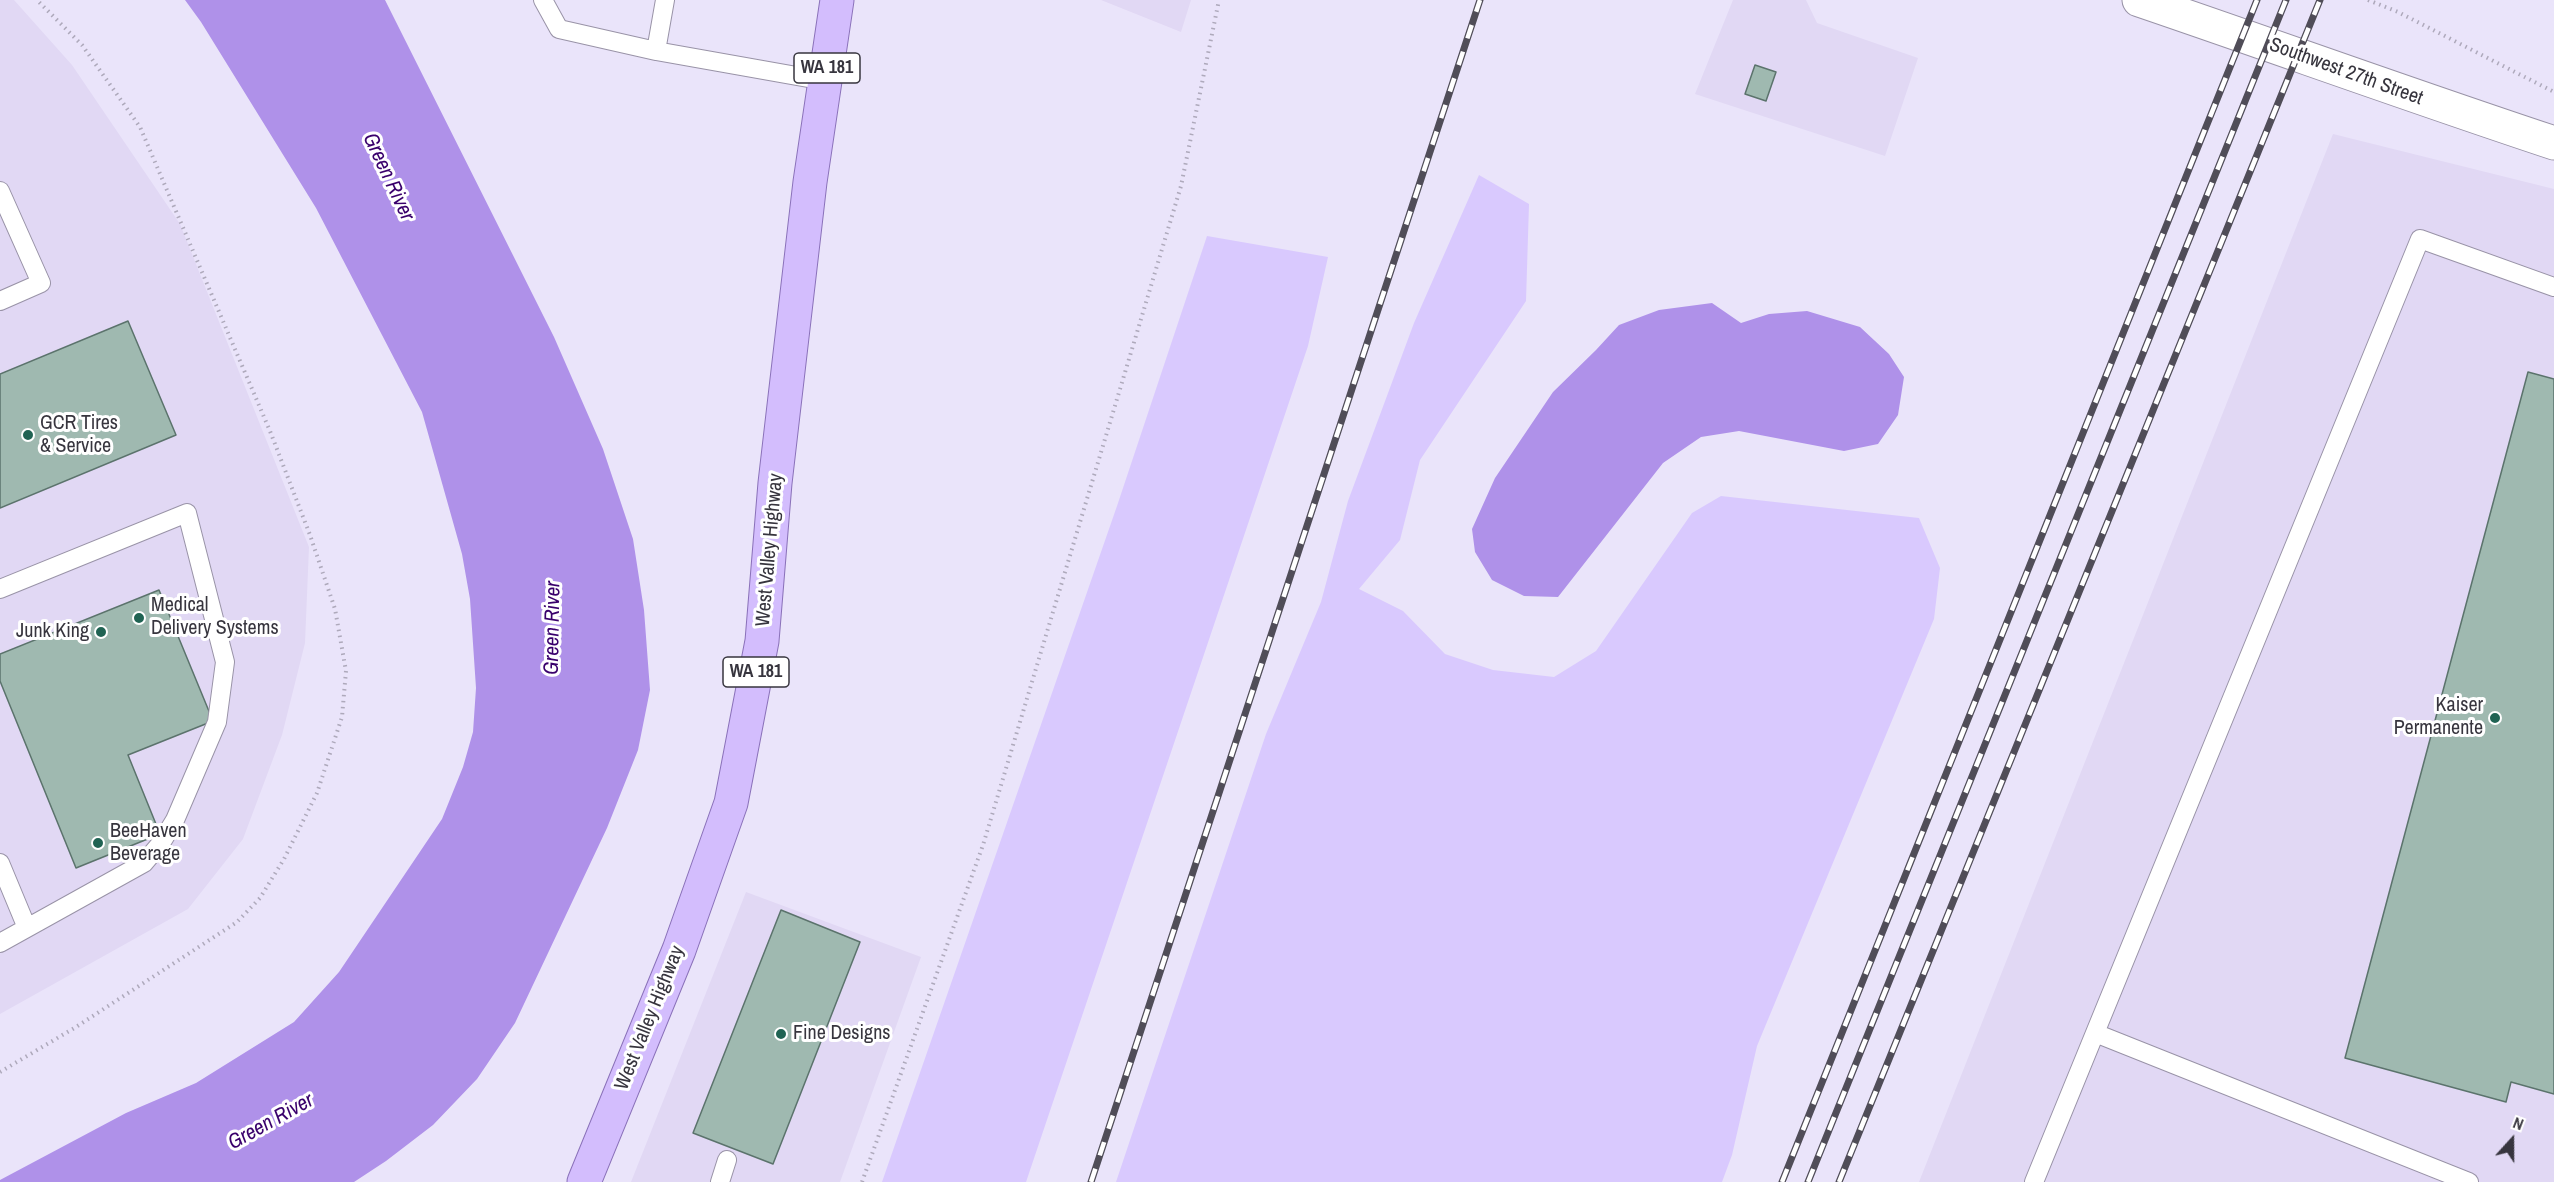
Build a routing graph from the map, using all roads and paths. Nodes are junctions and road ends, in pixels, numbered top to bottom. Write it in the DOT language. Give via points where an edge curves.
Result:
graph roads {
  1 [pos="543,0"];
  2 [pos="664,0"];
  3 [pos="837,0"];
  4 [pos="1219,0"];
  5 [pos="2139,0"];
  6 [pos="2368,0"];
  7 [pos="656,51"];
  8 [pos="825,81"];
  9 [pos="2554,92"];
  10 [pos="2554,143"];
  11 [pos="0,191"];
  12 [pos="2554,287"];
  13 [pos="0,302"];
  14 [pos="0,589"];
  15 [pos="0,863"];
  16 [pos="27,928"];
  17 [pos="0,943"];
  18 [pos="2095,1034"];
  19 [pos="727,1160"];
  20 [pos="584,1182"];
  21 [pos="720,1182"];
  22 [pos="862,1182"];
  23 [pos="2034,1182"];
  24 [pos="2469,1182"];
  1 -- 7 [label="lane" via="559,29"];
  2 -- 7 [label="lane"];
  3 -- 8 [label="main road, West Valley Highway / WA 181"];
  4 -- 22 [label="path" via="1180,186 990,823"];
  5 -- 10 [label="street, Southwest 27th Street"];
  6 -- 9 [label="path"];
  7 -- 8 [label="lane"];
  8 -- 20 [label="main road, West Valley Highway / WA 181" via="775,483 762,640 731,803 679,950"];
  11 -- 13 [label="lane" via="41,283"];
  12 -- 18 [label="lane" via="2420,239"];
  14 -- 16 [label="lane" via="187,513 225,662 217,722 175,820 161,843 144,862"];
  15 -- 16 [label="lane"];
  16 -- 17 [label="lane"];
  18 -- 23 [label="lane"];
  18 -- 24 [label="lane"];
  19 -- 21 [label="lane"];
}
